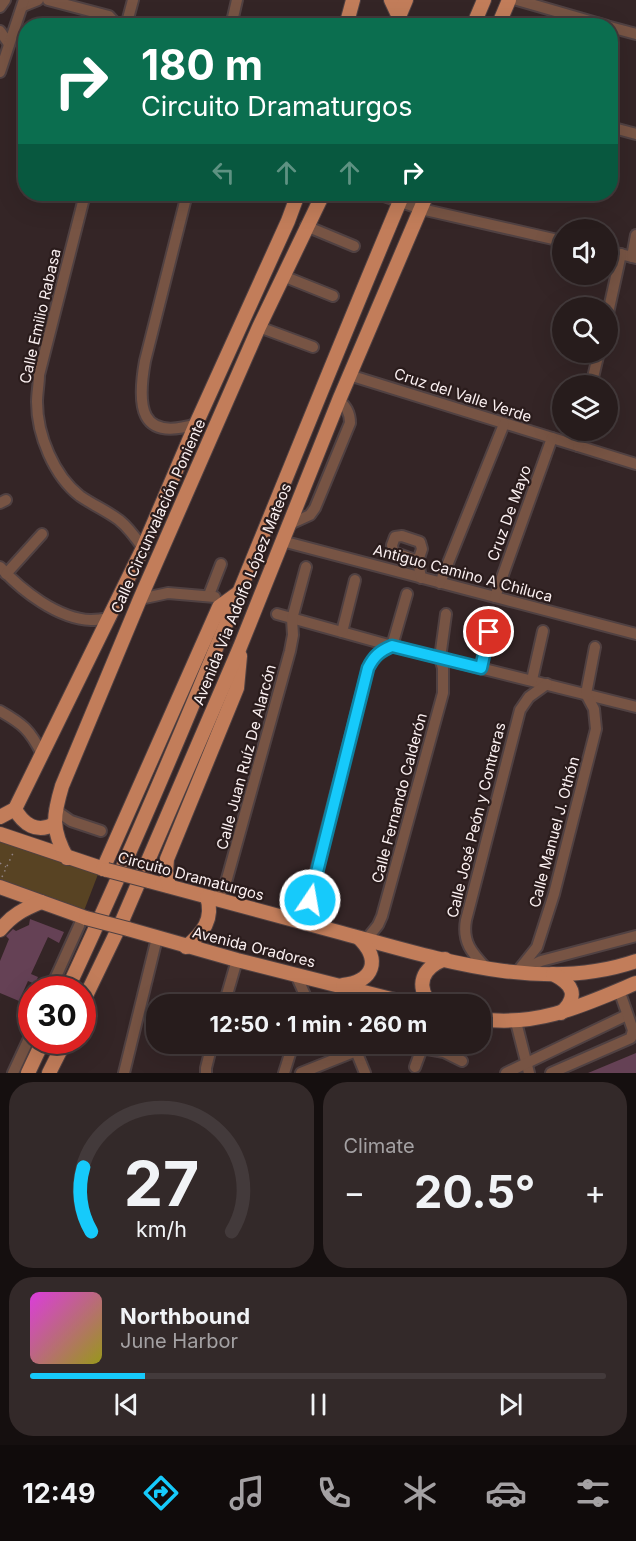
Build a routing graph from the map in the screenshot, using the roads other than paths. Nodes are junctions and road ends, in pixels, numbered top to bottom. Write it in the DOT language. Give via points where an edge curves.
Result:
graph roads {
  1 [pos="5,0"];
  2 [pos="38,0"];
  3 [pos="48,0"];
  4 [pos="133,0"];
  5 [pos="237,0"];
  6 [pos="353,0"];
  7 [pos="391,0"];
  8 [pos="406,0"];
  9 [pos="483,0"];
  10 [pos="508,0"];
  11 [pos="517,0"];
  12 [pos="24,3"];
  13 [pos="0,7"];
  14 [pos="19,18"];
  15 [pos="111,18"];
  16 [pos="128,18"];
  17 [pos="233,18"];
  18 [pos="348,18"];
  19 [pos="396,18"];
  20 [pos="398,18"];
  21 [pos="476,18"];
  22 [pos="501,18"];
  23 [pos="581,18"];
  24 [pos="18,19"];
  25 [pos="618,29"];
  26 [pos="0,32"];
  27 [pos="636,34"];
  28 [pos="9,44"];
  29 [pos="0,72"];
  30 [pos="618,129"];
  31 [pos="636,134"];
  32 [pos="83,201"];
  33 [pos="185,201"];
  34 [pos="295,201"];
  35 [pos="319,201"];
  36 [pos="399,201"];
  37 [pos="408,201"];
  38 [pos="424,201"];
  39 [pos="421,208"];
  40 [pos="306,226"];
  41 [pos="636,235"];
  42 [pos="552,239"];
  43 [pos="354,246"];
  44 [pos="629,256"];
  45 [pos="283,276"];
  46 [pos="333,296"];
  47 [pos="614,297"];
  48 [pos="259,327"];
  49 [pos="313,348"];
  50 [pos="349,375"];
  51 [pos="196,424"];
  52 [pos="504,424"];
  53 [pos="552,438"];
  54 [pos="562,441"];
  55 [pos="579,441"];
  56 [pos="578,446"];
  57 [pos="636,464"];
  58 [pos="42,534"];
  59 [pos="282,541"];
  60 [pos="143,548"];
  61 [pos="418,561"];
  62 [pos="221,564"];
  63 [pos="306,567"];
  64 [pos="3,571"];
  65 [pos="421,578"];
  66 [pos="355,580"];
  67 [pos="440,583"];
  68 [pos="241,591"];
  69 [pos="407,594"];
  70 [pos="495,597"];
  71 [pos="140,598"];
  72 [pos="277,614"];
  73 [pos="446,614"];
  74 [pos="493,615"];
  75 [pos="110,618"];
  76 [pos="292,619"];
  77 [pos="543,631"];
  78 [pos="342,632"];
  79 [pos="636,634"];
  80 [pos="392,646"];
  81 [pos="240,647"];
  82 [pos="595,647"];
  83 [pos="440,658"];
  84 [pos="481,668"];
  85 [pos="532,680"];
  86 [pos="547,684"];
  87 [pos="586,694"];
  88 [pos="636,707"];
  89 [pos="0,711"];
  90 [pos="42,754"];
  91 [pos="15,809"];
  92 [pos="0,817"];
  93 [pos="54,817"];
  94 [pos="101,831"];
  95 [pos="0,834"];
  96 [pos="67,858"];
  97 [pos="105,869"];
  98 [pos="169,886"];
  99 [pos="0,888"];
  100 [pos="211,898"];
  101 [pos="41,902"];
  102 [pos="85,917"];
  103 [pos="315,926"];
  104 [pos="0,930"];
  105 [pos="636,936"];
  106 [pos="157,938"];
  107 [pos="363,939"];
  108 [pos="186,947"];
  109 [pos="445,959"];
  110 [pos="237,960"];
  111 [pos="636,961"];
  112 [pos="486,969"];
  113 [pos="517,972"];
  114 [pos="553,974"];
  115 [pos="296,975"];
  116 [pos="57,976"];
  117 [pos="74,976"];
  118 [pos="95,976"];
  119 [pos="636,983"];
  120 [pos="341,986"];
  121 [pos="619,990"];
  122 [pos="227,994"];
  123 [pos="305,994"];
  124 [pos="361,994"];
  125 [pos="424,994"];
  126 [pos="560,1014"];
  127 [pos="627,1014"];
  128 [pos="491,1020"];
  129 [pos="516,1022"];
  130 [pos="22,1054"];
  131 [pos="37,1054"];
  132 [pos="59,1054"];
  133 [pos="210,1054"];
  134 [pos="290,1054"];
  135 [pos="346,1054"];
  136 [pos="361,1054"];
  137 [pos="419,1054"];
  138 [pos="453,1054"];
  139 [pos="462,1061"];
  140 [pos="414,1067"];
  141 [pos="528,1067"];
  142 [pos="306,1072"];
  143 [pos="13,1073"];
  144 [pos="28,1073"];
  145 [pos="50,1073"];
  146 [pos="124,1073"];
  147 [pos="206,1073"];
  148 [pos="284,1073"];
  149 [pos="365,1073"];
  150 [pos="506,1073"];
  151 [pos="551,1073"];
  1 -- 13 [label="street"];
  2 -- 12 [label="street"];
  3 -- 15 [label="street"];
  4 -- 16 [label="street"];
  5 -- 17 [label="street"];
  6 -- 18 [label="main road"];
  7 -- 19 [label="main road"];
  8 -- 20 [label="main road"];
  9 -- 21 [label="main road"];
  10 -- 22 [label="main road"];
  11 -- 23 [label="street"];
  12 -- 14 [label="street"];
  24 -- 28 [label="street"];
  25 -- 27 [label="street"];
  26 -- 28 [label="street"];
  28 -- 29 [label="street"];
  30 -- 31 [label="street"];
  32 -- 60 [label="street, Calle Emilio Rabasa" via="39,375 37,404 41,428 47,449 70,488 120,520"];
  33 -- 51 [label="street" via="145,361 141,406 149,421 163,428"];
  34 -- 51 [label="main road, Calle Circunvalación Poniente"];
  35 -- 40 [label="main road, Calle Circunvalación Poniente"];
  36 -- 68 [label="main road, Avenida Via Adolfo López Mateos"];
  37 -- 39 [label="street"];
  38 -- 39 [label="main road, Avenida Via Adolfo López Mateos"];
  39 -- 42 [label="street"];
  39 -- 50 [label="main road, Avenida Via Adolfo López Mateos"];
  40 -- 43 [label="street"];
  40 -- 45 [label="main road, Calle Circunvalación Poniente"];
  41 -- 44 [label="street"];
  44 -- 47 [label="street"];
  45 -- 46 [label="street"];
  45 -- 48 [label="main road, Calle Circunvalación Poniente"];
  48 -- 49 [label="street"];
  48 -- 71 [label="main road, Calle Circunvalación Poniente"];
  50 -- 52 [label="street, Cruz del Valle Verde"];
  50 -- 59 [label="main road, Avenida Via Adolfo López Mateos"];
  51 -- 60 [label="main road, Calle Circunvalación Poniente"];
  52 -- 53 [label="street, Cruz del Valle Verde"];
  52 -- 67 [label="street"];
  53 -- 70 [label="street, Cruz De Mayo"];
  54 -- 56 [label="street, Cruz del Valle Verde"];
  55 -- 56 [label="street"];
  56 -- 57 [label="street, Cruz del Valle Verde"];
  58 -- 64 [label="street"];
  59 -- 65 [label="street, Antiguo Camino A Chiluca"];
  59 -- 81 [label="main road, Avenida Via Adolfo López Mateos"];
  60 -- 75 [label="main road, Calle Circunvalación Poniente"];
  61 -- 65 [label="street"];
  62 -- 71 [label="street" via="212,596 168,593"];
  63 -- 76 [label="street, Calle Juan Ruíz De Alarcón"];
  64 -- 75 [label="street" via="34,597 61,612 91,620"];
  65 -- 67 [label="street, Antiguo Camino A Chiluca"];
  66 -- 78 [label="street"];
  67 -- 70 [label="street, Antiguo Camino A Chiluca"];
  68 -- 97 [label="main road" via="219,607"];
  68 -- 117 [label="main road, Avenida Via Adolfo López Mateos"];
  69 -- 80 [label="street"];
  70 -- 79 [label="street, Antiguo Camino A Chiluca"];
  71 -- 93 [label="main road, Calle Circunvalación Poniente" via="72,760"];
  72 -- 76 [label="street"];
  73 -- 83 [label="street, Calle Fernando Calderón"];
  74 -- 84 [label="street"];
  75 -- 90 [label="main road, Calle Circunvalación Poniente"];
  76 -- 78 [label="street"];
  76 -- 100 [label="street, Calle Juan Ruíz De Alarcón" via="290,651 225,886"];
  77 -- 85 [label="street"];
  78 -- 80 [label="street"];
  80 -- 83 [label="street"];
  80 -- 103 [label="street" via="380,651 368,668 310,894"];
  81 -- 98 [label="main road" via="237,688 167,859"];
  81 -- 118 [label="main road, Avenida Via Adolfo López Mateos"];
  82 -- 87 [label="street"];
  83 -- 84 [label="street"];
  83 -- 107 [label="street, Calle Fernando Calderón" via="443,693 382,916"];
  84 -- 85 [label="street"];
  85 -- 86 [label="street"];
  86 -- 87 [label="street"];
  86 -- 112 [label="street, Calle José Peón y Contreras" via="529,697 520,710 466,920 464,930 470,951"];
  87 -- 88 [label="street"];
  87 -- 113 [label="street, Calle Manuel J. Othón" via="594,709 596,729 537,947"];
  89 -- 90 [label="street" via="33,735"];
  90 -- 91 [label="main road, Calle Circunvalación Poniente"];
  91 -- 92 [label="main road"];
  91 -- 93 [label="main road" via="32,827 45,828"];
  93 -- 94 [label="street"];
  93 -- 96 [label="main road" via="56,835"];
  95 -- 96 [label="main road, Circuito Dramaturgos"];
  96 -- 97 [label="main road, Circuito Dramaturgos"];
  97 -- 98 [label="main road, Circuito Dramaturgos, bridge"];
  98 -- 100 [label="main road, Circuito Dramaturgos"];
  99 -- 101 [label="main road, Avenida Oradores"];
  100 -- 103 [label="main road, Circuito Dramaturgos"];
  100 -- 108 [label="main road" via="206,927"];
  101 -- 102 [label="main road, Avenida Oradores"];
  101 -- 104 [label="main road" via="23,909"];
  102 -- 106 [label="main road, Avenida Oradores, bridge"];
  102 -- 116 [label="street"];
  103 -- 107 [label="main road, Circuito Dramaturgos"];
  105 -- 113 [label="street, Circuito Dramaturgos" via="541,961"];
  106 -- 108 [label="main road, Avenida Oradores"];
  106 -- 146 [label="street"];
  107 -- 109 [label="main road, Circuito Dramaturgos"];
  107 -- 120 [label="main road" via="371,952 372,966 359,982"];
  108 -- 110 [label="main road, Avenida Oradores"];
  109 -- 112 [label="main road, Circuito Dramaturgos"];
  109 -- 125 [label="main road" via="430,967 422,980"];
  110 -- 115 [label="main road, Avenida Oradores"];
  110 -- 122 [label="street"];
  111 -- 114 [label="main road, Circuito Dramaturgos"];
  112 -- 113 [label="main road, Circuito Dramaturgos"];
  113 -- 114 [label="main road, Circuito Dramaturgos"];
  114 -- 126 [label="main road" via="568,983 572,991 571,1002"];
  115 -- 120 [label="main road, Avenida Oradores"];
  115 -- 123 [label="street"];
  119 -- 121 [label="main road"];
  120 -- 124 [label="main road, Avenida Oradores"];
  121 -- 126 [label="main road"];
  121 -- 127 [label="street"];
  126 -- 129 [label="main road"];
  127 -- 141 [label="street"];
  127 -- 151 [label="street" via="633,1030 631,1038"];
  128 -- 129 [label="main road"];
  129 -- 141 [label="street"];
  130 -- 143 [label="street"];
  131 -- 144 [label="main road"];
  132 -- 145 [label="main road"];
  133 -- 147 [label="street"];
  134 -- 148 [label="street"];
  135 -- 142 [label="street"];
  136 -- 149 [label="street"];
  137 -- 140 [label="street"];
  138 -- 139 [label="street"];
  141 -- 150 [label="street"];
}
